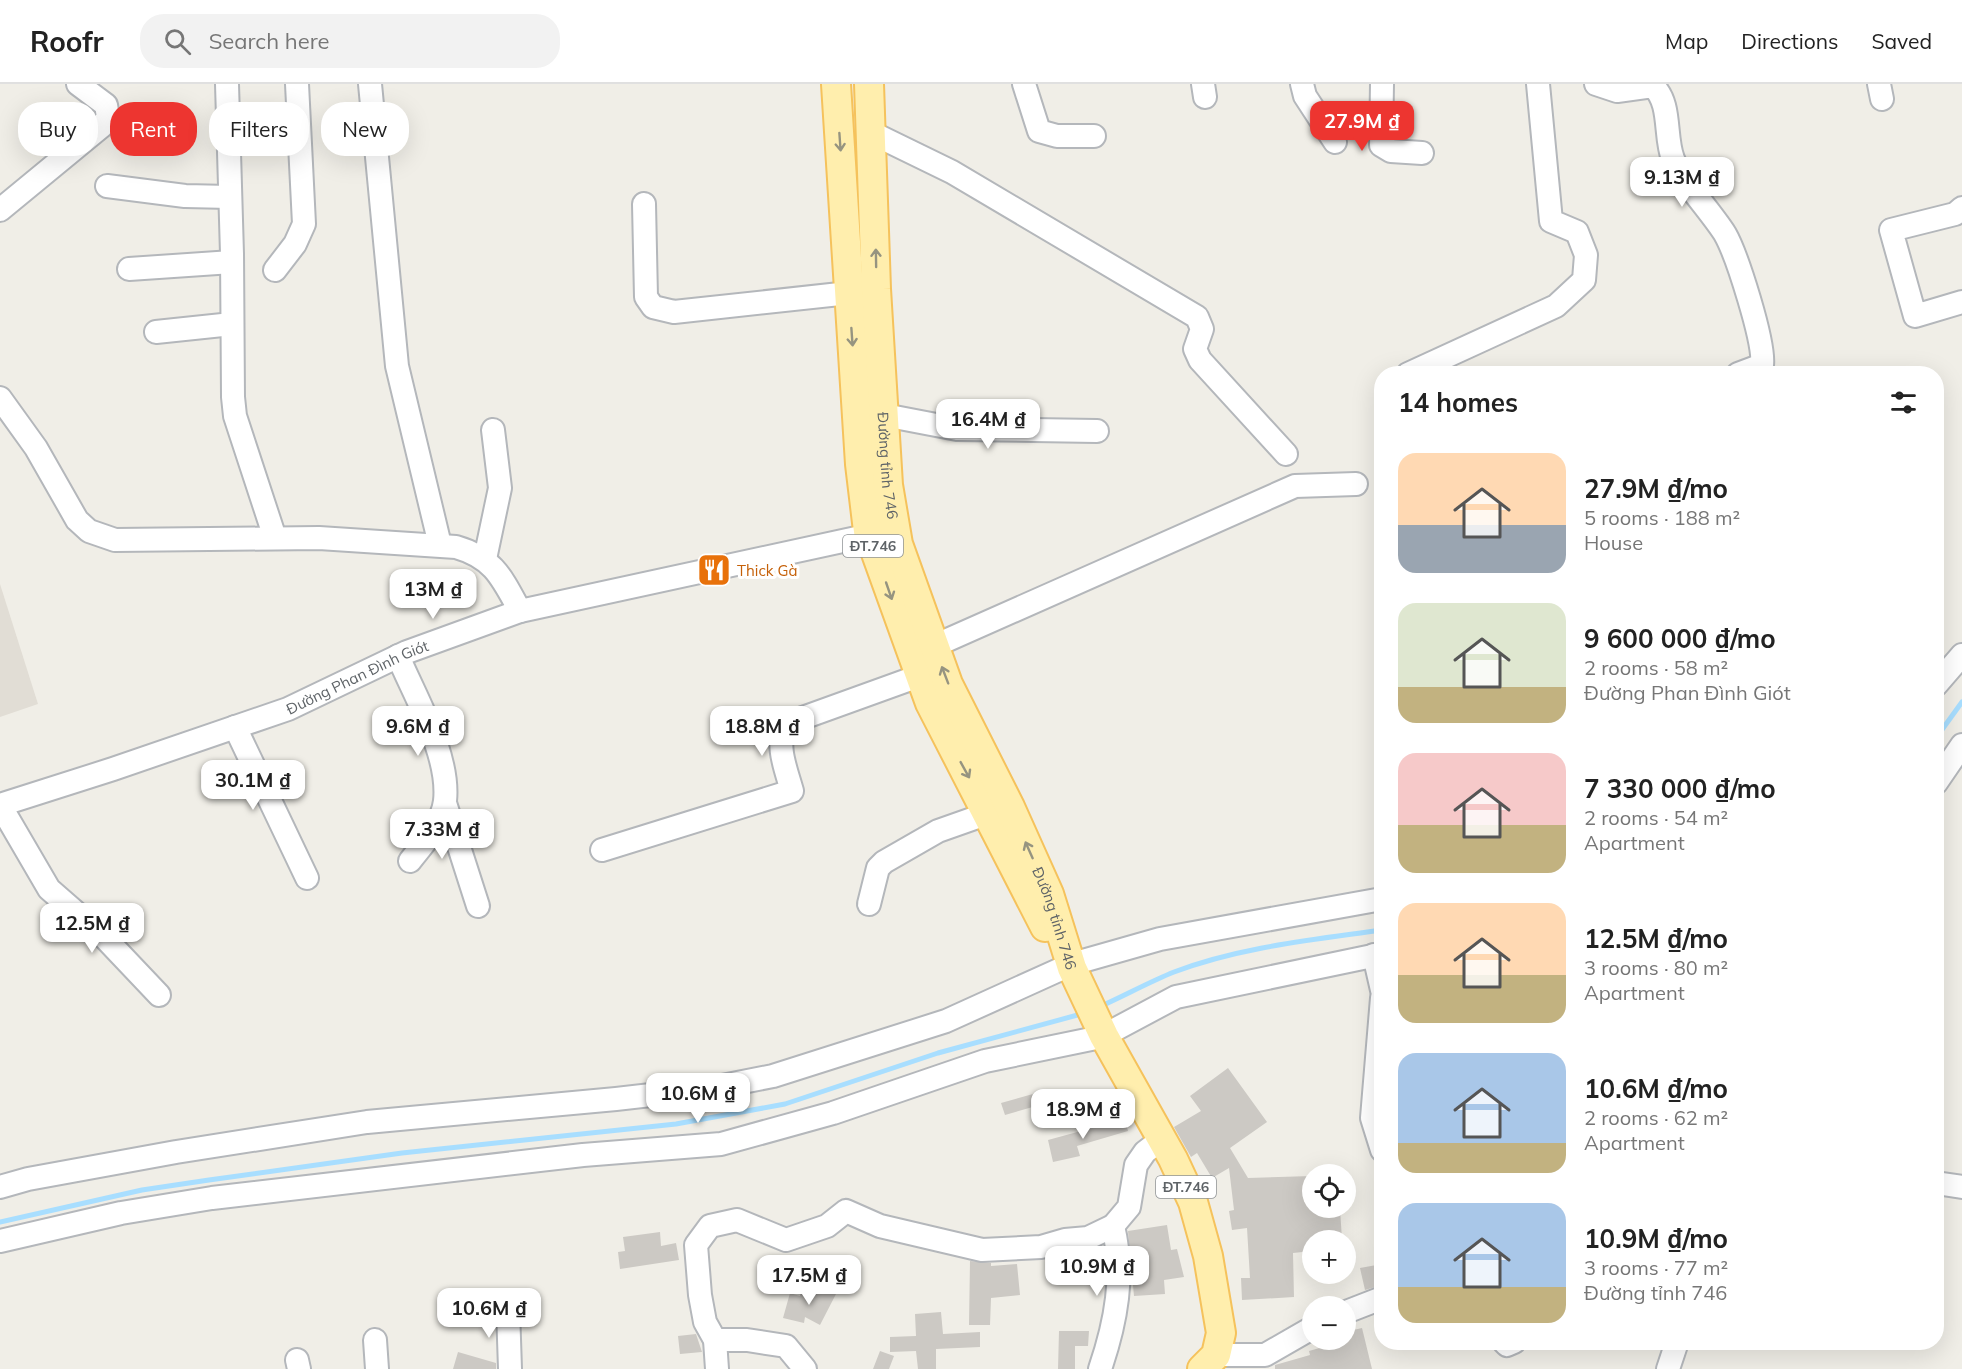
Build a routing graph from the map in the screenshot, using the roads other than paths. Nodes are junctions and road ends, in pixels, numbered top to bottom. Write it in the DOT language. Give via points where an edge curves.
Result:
graph roads {
  1 [pos="78,84"];
  2 [pos="227,84"];
  3 [pos="297,84"];
  4 [pos="370,84"];
  5 [pos="836,84"];
  6 [pos="869,84"];
  7 [pos="1024,84"];
  8 [pos="1302,84"];
  9 [pos="1382,84"];
  10 [pos="1538,84"];
  11 [pos="1596,84"];
  12 [pos="872,133"];
  13 [pos="1094,136"];
  14 [pos="1335,142"];
  15 [pos="1422,153"];
  16 [pos="107,186"];
  17 [pos="230,197"];
  18 [pos="644,204"];
  19 [pos="1962,208"];
  20 [pos="0,210"];
  21 [pos="232,262"];
  22 [pos="129,269"];
  23 [pos="275,270"];
  24 [pos="849,293"];
  25 [pos="1962,302"];
  26 [pos="232,324"];
  27 [pos="156,332"];
  28 [pos="1425,366"];
  29 [pos="1759,366"];
  30 [pos="0,398"];
  31 [pos="884,415"];
  32 [pos="493,430"];
  33 [pos="1097,431"];
  34 [pos="1286,454"];
  35 [pos="1356,484"];
  36 [pos="882,532"];
  37 [pos="275,538"];
  38 [pos="440,545"];
  39 [pos="485,559"];
  40 [pos="520,611"];
  41 [pos="934,646"];
  42 [pos="1962,655"];
  43 [pos="398,656"];
  44 [pos="920,676"];
  45 [pos="1944,676"];
  46 [pos="235,727"];
  47 [pos="1962,745"];
  48 [pos="1949,773"];
  49 [pos="445,803"];
  50 [pos="0,805"];
  51 [pos="989,813"];
  52 [pos="602,850"];
  53 [pos="410,861"];
  54 [pos="308,878"];
  55 [pos="1374,900"];
  56 [pos="869,904"];
  57 [pos="478,906"];
  58 [pos="1374,955"];
  59 [pos="1071,964"];
  60 [pos="159,995"];
  61 [pos="1104,1036"];
  62 [pos="1374,1094"];
  63 [pos="1374,1124"];
  64 [pos="1162,1139"];
  65 [pos="1944,1184"];
  66 [pos="0,1187"];
  67 [pos="1962,1187"];
  68 [pos="1113,1226"];
  69 [pos="0,1240"];
  70 [pos="1374,1301"];
  71 [pos="1356,1308"];
  72 [pos="508,1309"];
  73 [pos="1302,1334"];
  74 [pos="375,1340"];
  75 [pos="715,1340"];
  76 [pos="1674,1350"];
  77 [pos="1209,1362"];
  78 [pos="377,1369"];
  79 [pos="510,1369"];
  80 [pos="717,1369"];
  81 [pos="805,1369"];
  82 [pos="1100,1369"];
  83 [pos="1668,1369"];
  1 -- 20 [label="street" via="106,105 108,117"];
  2 -- 17 [label="street"];
  3 -- 23 [label="street" via="304,224"];
  4 -- 38 [label="street" via="397,366"];
  5 -- 24 [label="main road, Đường tỉnh 746 / ĐT.746, one-way"];
  6 -- 12 [label="main road, Đường tỉnh 746 / ĐT.746"];
  7 -- 13 [label="street" via="1039,131 1057,136"];
  8 -- 14 [label="street" via="1305,96"];
  9 -- 15 [label="street" via="1381,144 1391,151"];
  10 -- 28 [label="street" via="1551,221 1578,232 1586,255 1584,280 1556,306"];
  11 -- 29 [label="street" via="1617,91 1653,86 1662,95 1673,160 1726,236 1758,333 1763,355"];
  31 -- 12 [label="main road, Đường tỉnh 746 / ĐT.746, one-way"];
  12 -- 34 [label="street" via="952,172 1197,317 1202,329 1195,349 1200,360"];
  16 -- 17 [label="street" via="184,196"];
  17 -- 21 [label="street"];
  18 -- 24 [label="street" via="646,297 653,307 674,312"];
  19 -- 25 [label="street" via="1955,214 1891,230 1915,316"];
  21 -- 22 [label="street"];
  21 -- 26 [label="street"];
  24 -- 36 [label="main road, Đường tỉnh 746 / ĐT.746, one-way" via="864,508"];
  26 -- 27 [label="street"];
  26 -- 37 [label="street" via="232,397"];
  30 -- 37 [label="street" via="36,448 69,508 89,531 115,540"];
  31 -- 33 [label="street" via="957,429"];
  31 -- 36 [label="main road, Đường tỉnh 746 / ĐT.746" via="888,485"];
  32 -- 39 [label="street" via="500,488"];
  35 -- 41 [label="street" via="1295,486"];
  36 -- 40 [label="street, Đường Phan Đình Giót"];
  36 -- 41 [label="main road, Đường tỉnh 746 / ĐT.746"];
  36 -- 44 [label="main road, Đường tỉnh 746 / ĐT.746, one-way"];
  37 -- 38 [label="street"];
  38 -- 39 [label="street" via="476,552"];
  39 -- 40 [label="street"];
  40 -- 43 [label="street, Đường Phan Đình Giót"];
  59 -- 41 [label="main road, Đường tỉnh 746 / ĐT.746, one-way" via="1048,894 1010,807 948,684"];
  42 -- 45 [label="street"];
  43 -- 46 [label="street, Đường Phan Đình Giót" via="288,709"];
  43 -- 49 [label="street" via="437,747"];
  44 -- 51 [label="main road, Đường tỉnh 746 / ĐT.746, one-way" via="946,735"];
  44 -- 52 [label="street" via="786,724 780,734 781,750 792,791"];
  46 -- 50 [label="street, Đường Phan Đình Giót"];
  46 -- 54 [label="street"];
  47 -- 48 [label="street"];
  49 -- 53 [label="street" via="433,834"];
  49 -- 57 [label="street"];
  50 -- 60 [label="street" via="49,889"];
  51 -- 56 [label="street" via="938,831 884,862 878,868"];
  51 -- 59 [label="main road, Đường tỉnh 746 / ĐT.746" via="1030,902"];
  55 -- 59 [label="street" via="1160,939"];
  58 -- 61 [label="street" via="1176,997"];
  59 -- 61 [label="main road, ĐT.746"];
  59 -- 66 [label="street" via="946,1021 773,1076 712,1088 367,1122 176,1152"];
  61 -- 64 [label="main road, ĐT.746"];
  61 -- 69 [label="street" via="985,1060 833,1113 721,1144 571,1156 212,1197"];
  62 -- 63 [label="street"];
  64 -- 68 [label="street" via="1136,1165 1129,1207"];
  64 -- 77 [label="main road, ĐT.746" via="1193,1202 1208,1256 1221,1333"];
  65 -- 67 [label="street"];
  68 -- 75 [label="street" via="1088,1238 1041,1247 982,1250 880,1226 846,1211 827,1226 786,1240 737,1220 710,1226 696,1245 705,1322"];
  68 -- 82 [label="street" via="1119,1284 1113,1330"];
  70 -- 71 [label="street"];
  72 -- 79 [label="street"];
  73 -- 77 [label="street" via="1265,1355"];
  74 -- 78 [label="street"];
  75 -- 80 [label="street"];
  75 -- 81 [label="street" via="747,1340 786,1347"];
  76 -- 83 [label="street"];
}
